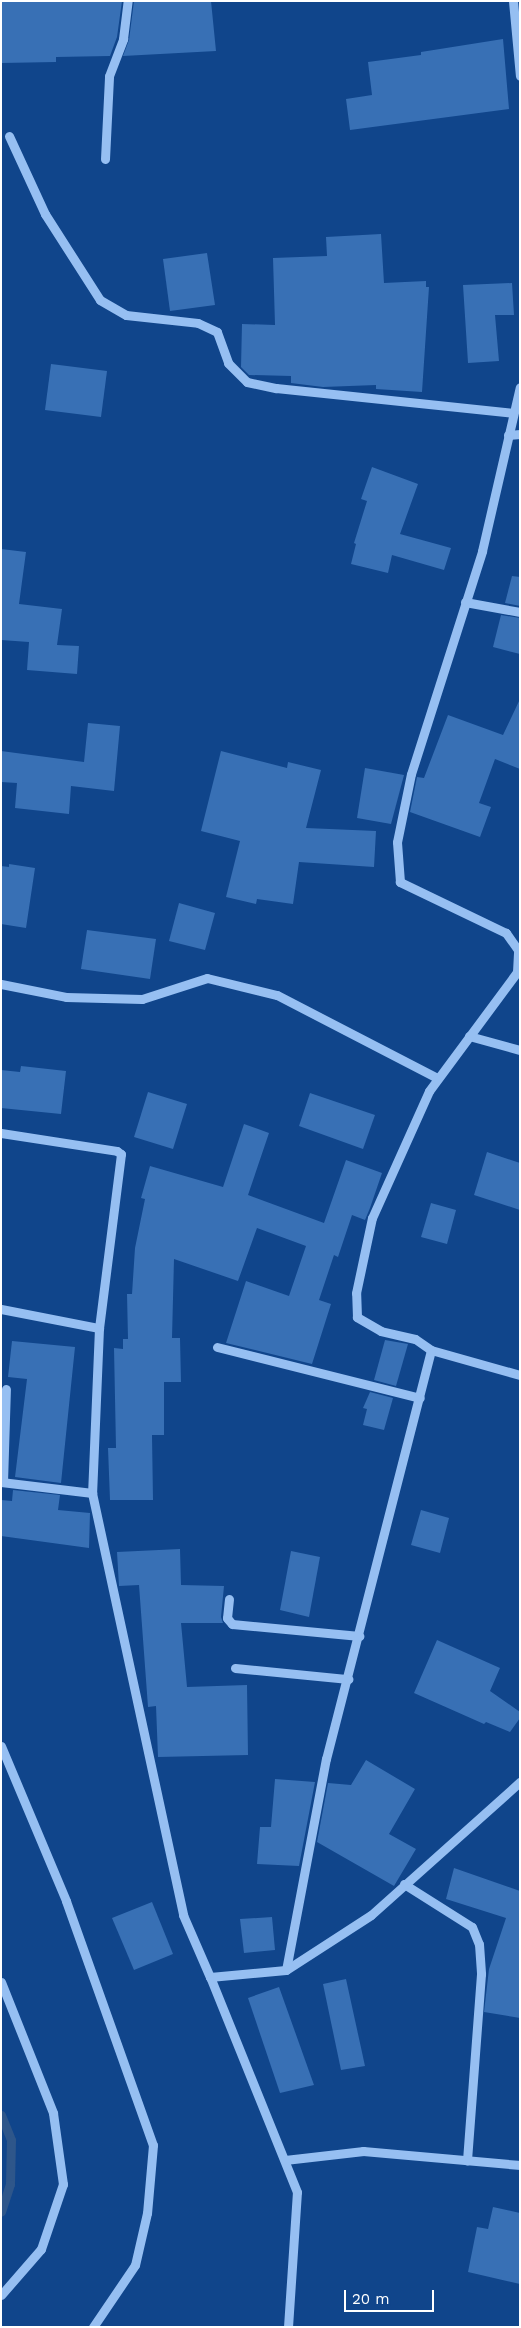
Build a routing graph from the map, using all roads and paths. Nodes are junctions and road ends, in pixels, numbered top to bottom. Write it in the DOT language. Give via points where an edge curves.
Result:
graph roads {
  1 [pos="128,1"];
  2 [pos="513,1"];
  3 [pos="520,76"];
  4 [pos="9,136"];
  5 [pos="105,159"];
  6 [pos="520,387"];
  7 [pos="513,413"];
  8 [pos="520,434"];
  9 [pos="508,435"];
  10 [pos="465,602"];
  11 [pos="520,612"];
  12 [pos="1,984"];
  13 [pos="469,1036"];
  14 [pos="520,1050"];
  15 [pos="437,1078"];
  16 [pos="1,1133"];
  17 [pos="1,1310"];
  18 [pos="99,1328"];
  19 [pos="217,1347"];
  20 [pos="431,1350"];
  21 [pos="520,1375"];
  22 [pos="6,1389"];
  23 [pos="420,1398"];
  24 [pos="2,1482"];
  25 [pos="92,1493"];
  26 [pos="229,1599"];
  27 [pos="359,1636"];
  28 [pos="235,1668"];
  29 [pos="348,1679"];
  30 [pos="1,1746"];
  31 [pos="520,1782"];
  32 [pos="404,1884"];
  33 [pos="286,1970"];
  34 [pos="210,1977"];
  35 [pos="1,1982"];
  36 [pos="285,2160"];
  37 [pos="467,2160"];
  38 [pos="520,2165"];
  39 [pos="1,2295"];
  40 [pos="93,2327"];
  41 [pos="288,2327"];
  1 -- 5 [label="street" via="123,39 109,76"];
  2 -- 3 [label="street"];
  4 -- 7 [label="street" via="45,214 100,300 126,315 198,322 217,332 228,364 247,382 276,388"];
  6 -- 7 [label="street"];
  7 -- 9 [label="street"];
  8 -- 9 [label="street"];
  9 -- 10 [label="street" via="482,551"];
  10 -- 11 [label="street"];
  10 -- 13 [label="street" via="411,774 396,842 400,882 506,933 518,950 517,972"];
  12 -- 15 [label="street" via="66,997 142,999 207,978 277,995"];
  13 -- 14 [label="street"];
  13 -- 15 [label="street"];
  15 -- 20 [label="street" via="372,1218 356,1292 357,1317 381,1331 414,1339"];
  16 -- 18 [label="street" via="121,1154"];
  17 -- 18 [label="street"];
  18 -- 25 [label="street"];
  19 -- 23 [label="street"];
  20 -- 21 [label="street"];
  20 -- 23 [label="street"];
  22 -- 24 [label="street"];
  23 -- 27 [label="street"];
  24 -- 25 [label="street"];
  25 -- 34 [label="street" via="183,1915"];
  26 -- 27 [label="street" via="228,1618 232,1624"];
  27 -- 29 [label="street"];
  28 -- 29 [label="street"];
  29 -- 33 [label="street" via="326,1760"];
  30 -- 40 [label="street" via="66,1901 153,2145 147,2213 136,2266"];
  31 -- 32 [label="street"];
  32 -- 33 [label="street" via="371,1915"];
  32 -- 37 [label="street" via="472,1927 479,1944 481,1974"];
  33 -- 34 [label="street"];
  34 -- 36 [label="street"];
  35 -- 39 [label="street" via="53,2113 63,2184 41,2249"];
  36 -- 37 [label="street" via="363,2151"];
  36 -- 41 [label="street" via="297,2192"];
  37 -- 38 [label="street"];
}
